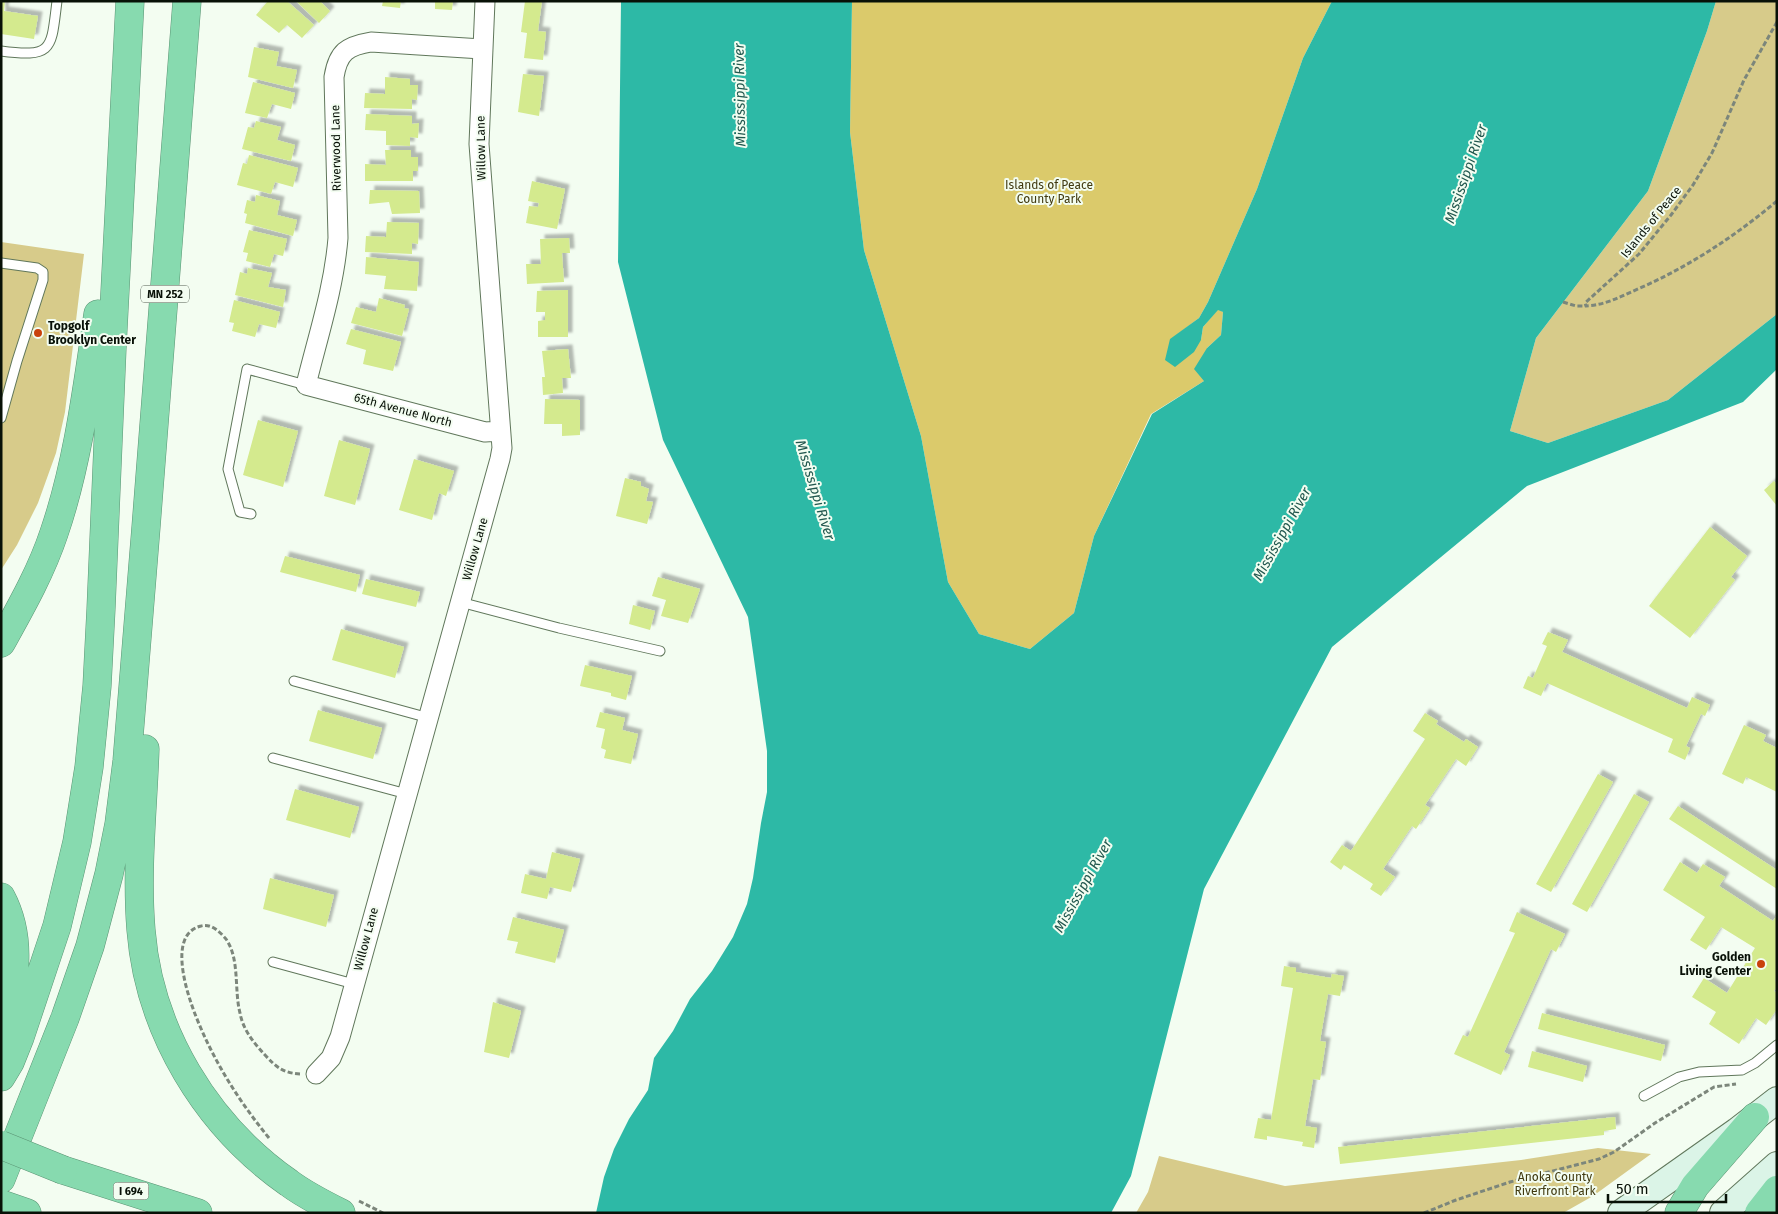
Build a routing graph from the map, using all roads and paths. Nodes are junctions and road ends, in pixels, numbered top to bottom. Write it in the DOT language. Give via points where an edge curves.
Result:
graph roads {
  1 [pos="57,1"];
  2 [pos="130,1"];
  3 [pos="187,1"];
  4 [pos="485,1"];
  5 [pos="1777,22"];
  6 [pos="482,49"];
  7 [pos="1,51"];
  8 [pos="123,134"];
  9 [pos="1777,201"];
  10 [pos="1,263"];
  11 [pos="1563,302"];
  12 [pos="1586,306"];
  13 [pos="306,385"];
  14 [pos="1,418"];
  15 [pos="500,431"];
  16 [pos="153,440"];
  17 [pos="251,514"];
  18 [pos="460,602"];
  19 [pos="8,628"];
  20 [pos="1,643"];
  21 [pos="660,651"];
  22 [pos="294,682"];
  23 [pos="428,718"];
  24 [pos="273,758"];
  25 [pos="407,794"];
  26 [pos="1,897"];
  27 [pos="274,962"];
  28 [pos="354,984"];
  29 [pos="1,1036"];
  30 [pos="1777,1044"];
  31 [pos="316,1074"];
  32 [pos="1,1077"];
  33 [pos="1739,1083"];
  34 [pos="1644,1096"];
  35 [pos="33,1098"];
  36 [pos="1777,1100"];
  37 [pos="1754,1118"];
  38 [pos="271,1140"];
  39 [pos="1,1145"];
  40 [pos="1,1151"];
  41 [pos="1777,1164"];
  42 [pos="63,1170"];
  43 [pos="1,1179"];
  44 [pos="1777,1190"];
  45 [pos="1,1198"];
  46 [pos="1,1204"];
  47 [pos="347,1206"];
  48 [pos="27,1213"];
  49 [pos="198,1213"];
  50 [pos="383,1213"];
  51 [pos="1424,1213"];
  52 [pos="1621,1213"];
  53 [pos="1679,1213"];
  54 [pos="1722,1213"];
  55 [pos="1759,1213"];
  1 -- 7 [label="lane" via="49,47 34,54"];
  2 -- 8 [label="highway"];
  3 -- 16 [label="highway, MN 252"];
  4 -- 6 [label="street, Willow Lane"];
  5 -- 12 [label="path, Islands of Peace" via="1744,80 1712,153 1692,185 1639,254 1593,295"];
  6 -- 13 [label="street, Riverwood Lane" via="371,42 346,50 336,62 336,264"];
  6 -- 15 [label="street, Willow Lane" via="480,144"];
  8 -- 19 [label="highway" via="92,356 71,473 54,534 35,580"];
  8 -- 32 [label="highway" via="102,609 88,776 77,842 52,942 20,1037"];
  9 -- 12 [label="path" via="1748,225 1664,276 1601,305"];
  10 -- 14 [label="lane" via="38,268 43,272"];
  11 -- 12 [label="path"];
  13 -- 15 [label="street, 65th Avenue North" via="485,432"];
  13 -- 17 [label="lane" via="247,369 228,469 240,512"];
  15 -- 18 [label="street, Willow Lane" via="500,459"];
  16 -- 35 [label="highway" via="127,761 114,849 90,946"];
  16 -- 47 [label="highway" via="139,892 141,931 151,987 161,1019 182,1064 226,1128 263,1164 289,1183"];
  18 -- 21 [label="lane"];
  18 -- 23 [label="street, Willow Lane"];
  19 -- 20 [label="highway"];
  22 -- 23 [label="lane"];
  23 -- 25 [label="street, Willow Lane"];
  24 -- 25 [label="lane"];
  25 -- 28 [label="street, Willow Lane"];
  26 -- 29 [label="highway" via="12,924 15,947 13,986"];
  27 -- 28 [label="lane"];
  28 -- 31 [label="street, Willow Lane" via="340,1037 331,1058"];
  30 -- 34 [label="lane" via="1742,1070 1699,1072 1680,1077"];
  31 -- 38 [label="path" via="284,1072 270,1061 247,1032 240,1015 233,955 227,941 211,926 197,926 188,933 182,949 182,961 185,985 197,1020 226,1078"];
  33 -- 51 [label="path" via="1714,1087 1599,1159 1510,1182"];
  35 -- 43 [label="highway"];
  35 -- 45 [label="highway"];
  36 -- 37 [label="main road"];
  37 -- 52 [label="main road"];
  37 -- 53 [label="highway" via="1695,1186"];
  39 -- 42 [label="highway, bridge"];
  40 -- 42 [label="highway, I 694, bridge"];
  41 -- 54 [label="main road"];
  42 -- 49 [label="highway, I 694"];
  44 -- 55 [label="highway"];
  46 -- 48 [label="highway"];
  47 -- 50 [label="path"];
}
